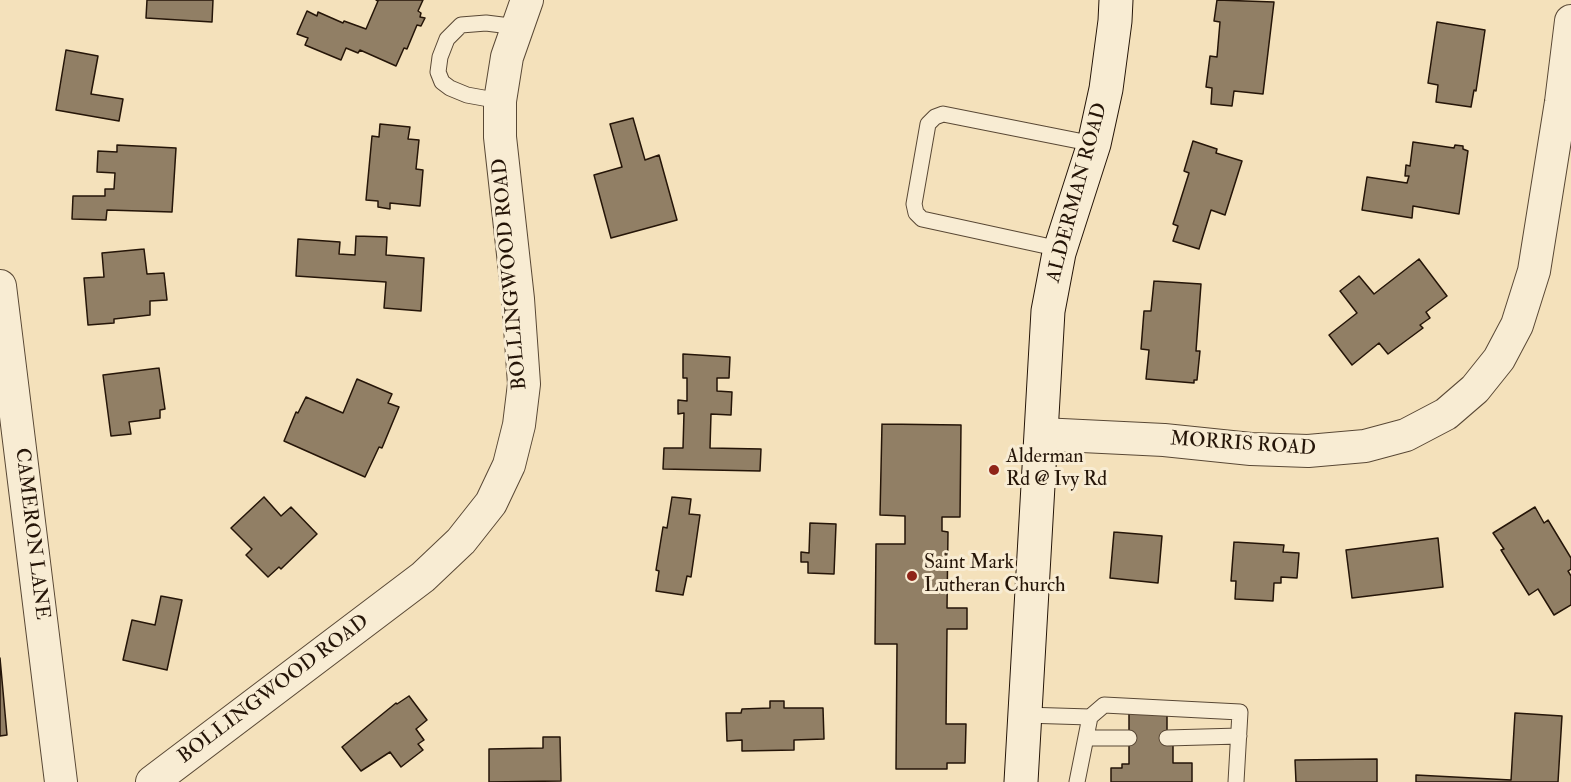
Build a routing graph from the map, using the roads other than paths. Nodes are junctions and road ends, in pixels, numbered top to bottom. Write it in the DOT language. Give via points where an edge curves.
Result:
graph roads {
  1 [pos="1116,0"];
  2 [pos="522,14"];
  3 [pos="1571,21"];
  4 [pos="500,101"];
  5 [pos="1094,144"];
  6 [pos="1060,249"];
  7 [pos="0,286"];
  8 [pos="1041,434"];
  9 [pos="1024,715"];
  10 [pos="1090,717"];
  11 [pos="1239,736"];
  12 [pos="1086,738"];
  13 [pos="1129,738"];
  14 [pos="1167,738"];
  15 [pos="61,782"];
  16 [pos="152,782"];
  17 [pos="1021,782"];
  18 [pos="1077,782"];
  19 [pos="1236,782"];
  1 -- 5 [label="main road, ALDERMAN ROAD" via="1106,89"];
  2 -- 4 [label="street, BOLLINGWOOD ROAD" via="507,57"];
  2 -- 4 [label="lane" via="461,25 447,39 440,57 438,72 450,88"];
  3 -- 8 [label="street, MORRIS ROAD" via="1534,271 1517,325 1499,359 1475,389 1446,414 1396,438 1365,446 1308,452"];
  4 -- 16 [label="street, BOLLINGWOOD ROAD" via="500,137 524,384 519,425 508,465 491,503 462,541 423,577"];
  5 -- 6 [label="main road, ALDERMAN ROAD"];
  5 -- 6 [label="lane" via="943,114 928,124 914,204 922,219"];
  6 -- 8 [label="main road, ALDERMAN ROAD" via="1048,311"];
  7 -- 15 [label="street, CAMERON LANE"];
  8 -- 9 [label="main road, ALDERMAN ROAD"];
  9 -- 10 [label="lane"];
  9 -- 17 [label="main road, ALDERMAN ROAD"];
  10 -- 11 [label="lane" via="1104,705 1240,712"];
  10 -- 12 [label="lane"];
  11 -- 14 [label="lane"];
  11 -- 19 [label="lane"];
  12 -- 13 [label="lane"];
  12 -- 18 [label="lane"];
}
